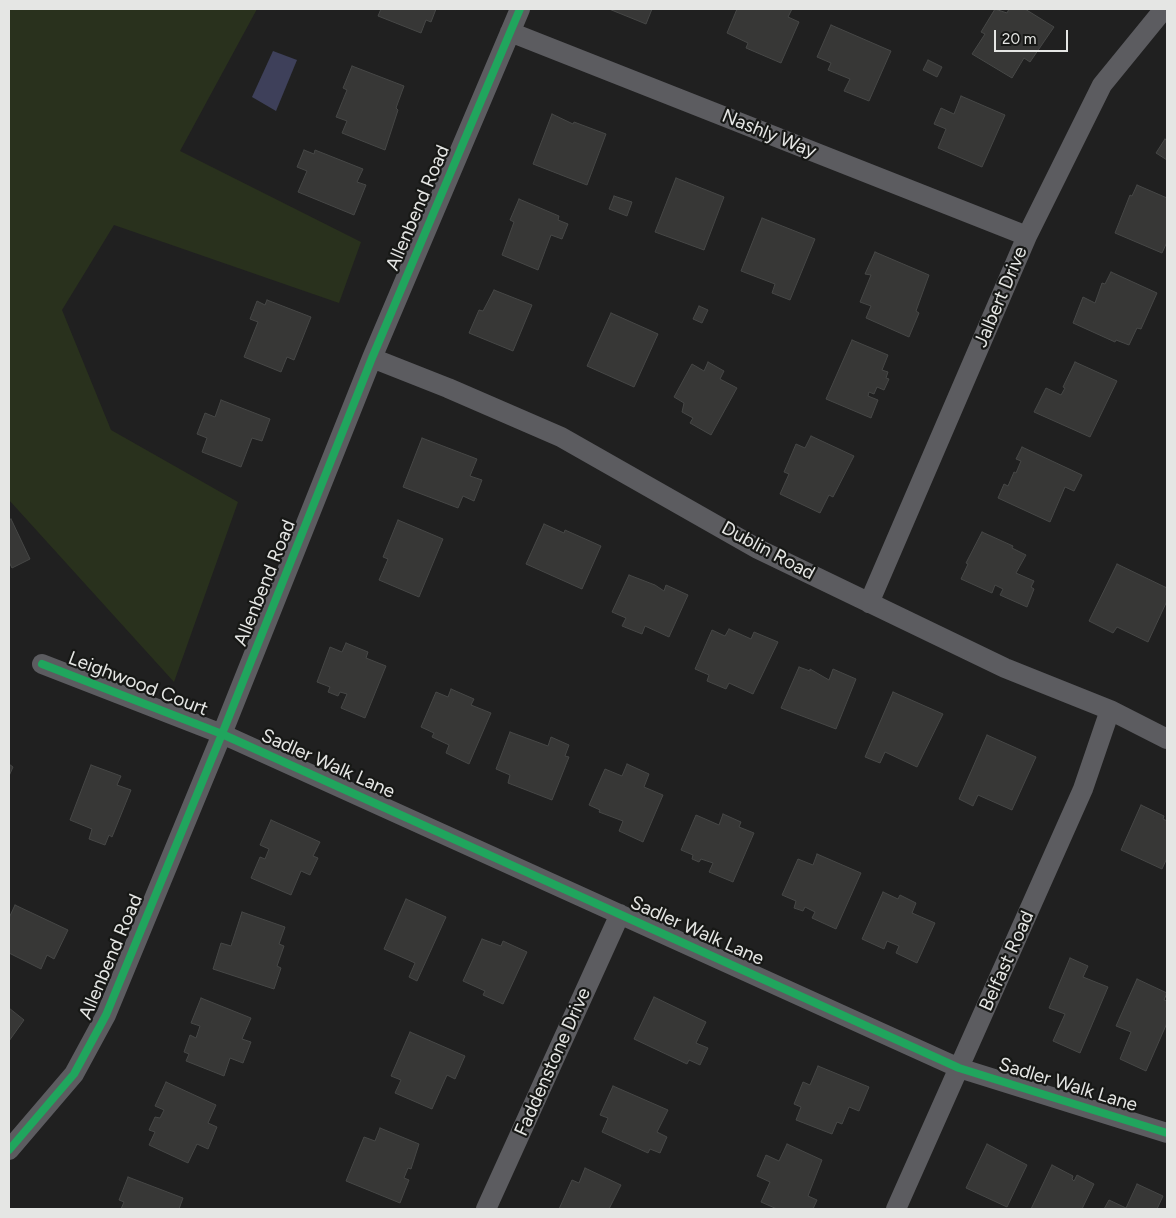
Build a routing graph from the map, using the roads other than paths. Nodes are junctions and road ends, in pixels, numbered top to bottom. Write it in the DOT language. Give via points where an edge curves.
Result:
graph roads {
  1 [pos="520,9"];
  2 [pos="1164,9"];
  3 [pos="510,32"];
  4 [pos="1027,236"];
  5 [pos="372,358"];
  6 [pos="869,603"];
  7 [pos="42,664"];
  8 [pos="1110,710"];
  9 [pos="222,734"];
  10 [pos="1167,739"];
  11 [pos="620,914"];
  12 [pos="959,1068"];
  13 [pos="1167,1133"];
  14 [pos="9,1150"];
  15 [pos="486,1209"];
  16 [pos="896,1209"];
  1 -- 3 [label="street, Allenbend Road"];
  2 -- 4 [label="street, Jalbert Drive" via="1102,85"];
  3 -- 4 [label="street, Nashly Way"];
  3 -- 5 [label="street, Allenbend Road"];
  4 -- 6 [label="street, Jalbert Drive"];
  5 -- 6 [label="street, Dublin Road" via="561,437 758,549"];
  5 -- 9 [label="street, Allenbend Road"];
  6 -- 8 [label="street, Dublin Road" via="1005,668"];
  7 -- 9 [label="street, Leighwood Court"];
  8 -- 10 [label="street, Dublin Road"];
  8 -- 12 [label="street, Belfast Road" via="1083,789"];
  9 -- 11 [label="street, Sadler Walk Lane"];
  9 -- 14 [label="street, Allenbend Road" via="106,1015 74,1074"];
  11 -- 12 [label="street, Sadler Walk Lane"];
  11 -- 15 [label="street, Faddenstone Drive"];
  12 -- 13 [label="street, Sadler Walk Lane"];
  12 -- 16 [label="street, Belfast Road"];
}
